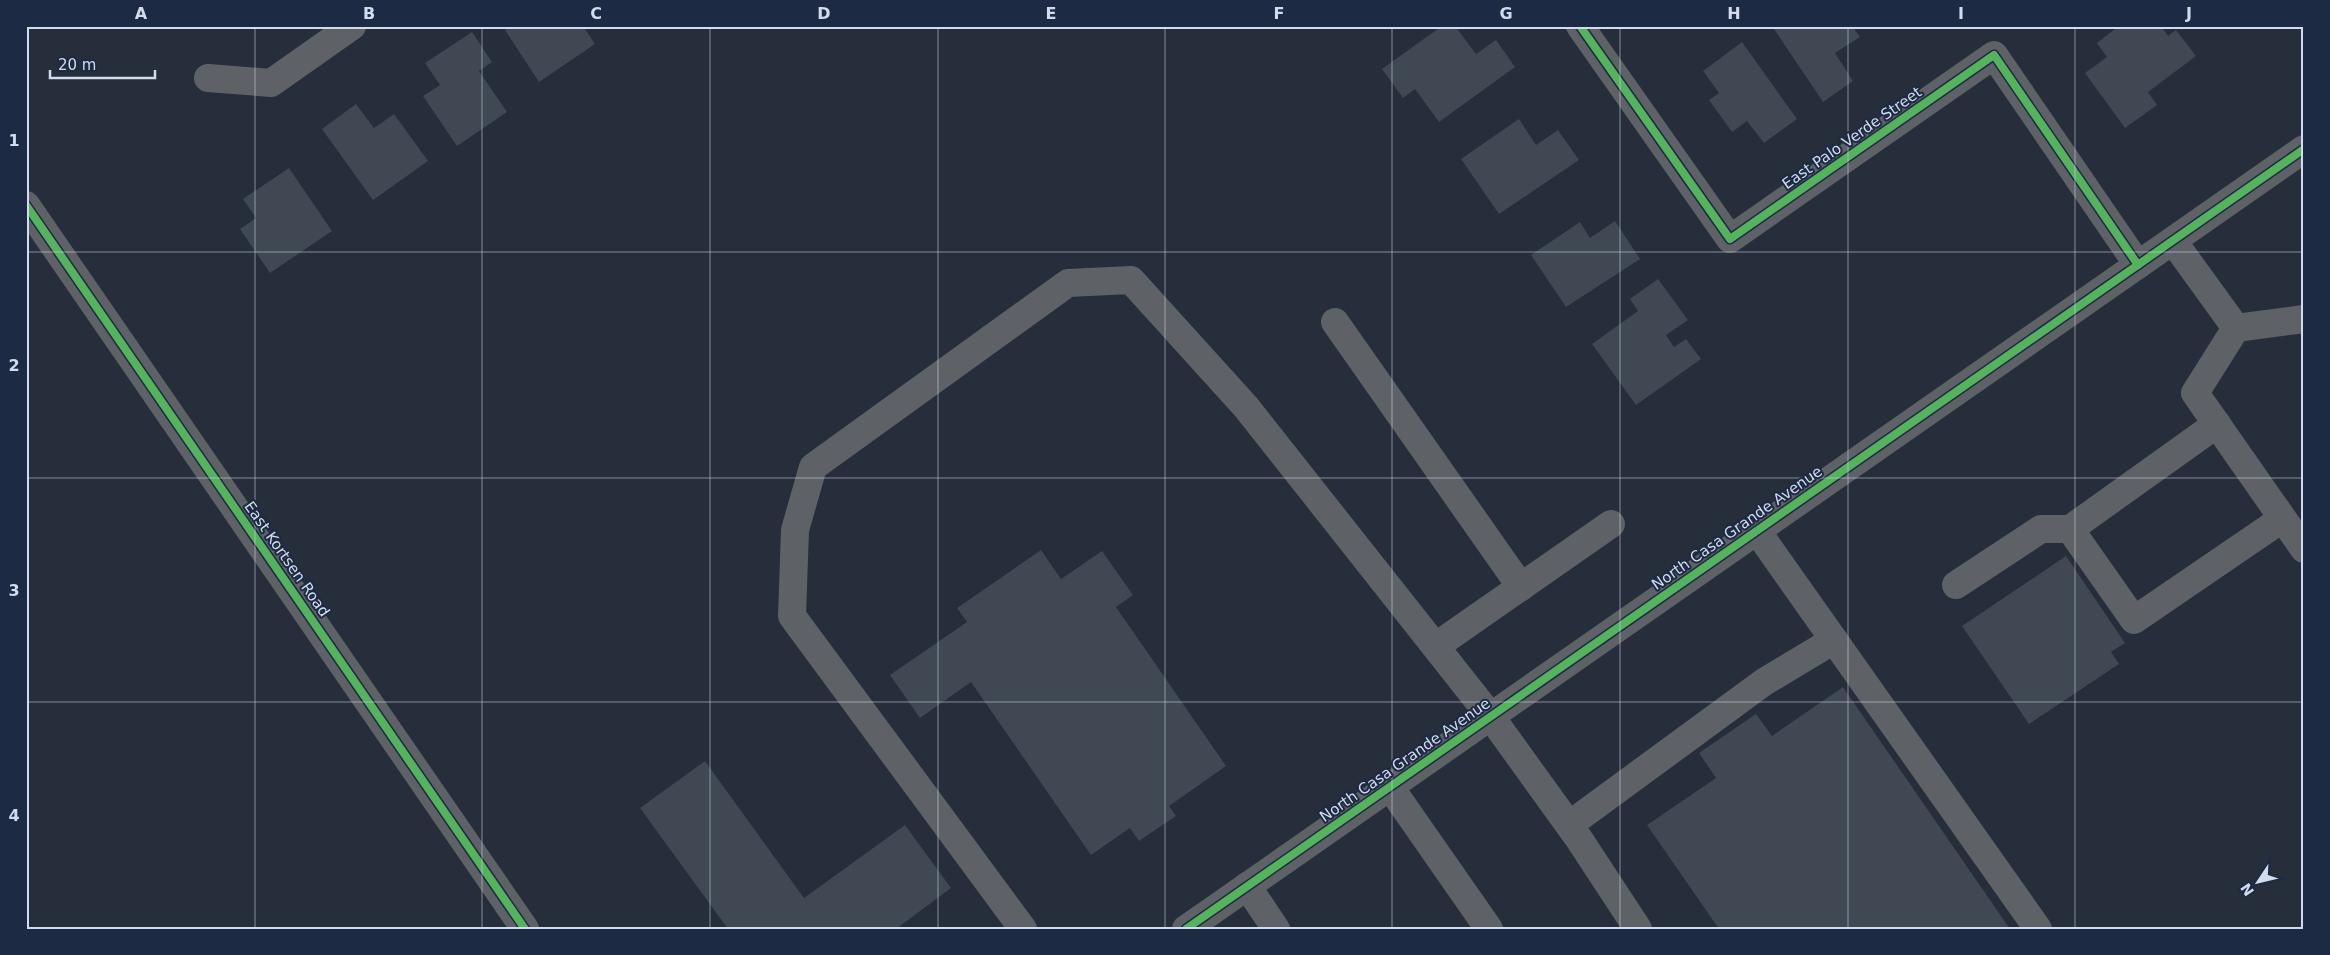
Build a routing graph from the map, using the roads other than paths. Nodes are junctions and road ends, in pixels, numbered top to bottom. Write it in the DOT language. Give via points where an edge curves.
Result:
graph roads {
  1 [pos="352,26"];
  2 [pos="1580,26"];
  3 [pos="208,78"];
  4 [pos="2304,149"];
  5 [pos="26,205"];
  6 [pos="2172,241"];
  7 [pos="2138,265"];
  8 [pos="2304,319"];
  9 [pos="1335,322"];
  10 [pos="2236,328"];
  11 [pos="2217,424"];
  12 [pos="2282,519"];
  13 [pos="1611,524"];
  14 [pos="2070,529"];
  15 [pos="1757,531"];
  16 [pos="2304,549"];
  17 [pos="1956,585"];
  18 [pos="1521,587"];
  19 [pos="1834,640"];
  20 [pos="1436,646"];
  21 [pos="1491,717"];
  22 [pos="1390,787"];
  23 [pos="1569,825"];
  24 [pos="1247,886"];
  25 [pos="1014,926"];
  26 [pos="525,929"];
  27 [pos="1186,929"];
  28 [pos="1276,929"];
  29 [pos="1489,929"];
  30 [pos="1638,929"];
  31 [pos="2038,929"];
  1 -- 3 [label="street" via="271,83"];
  2 -- 7 [label="street, East Palo Verde Street" via="1730,239 1994,55"];
  4 -- 6 [label="street, North Casa Grande Avenue"];
  5 -- 26 [label="street, East Kortsen Road"];
  6 -- 7 [label="street, North Casa Grande Avenue"];
  6 -- 10 [label="street"];
  7 -- 15 [label="street, North Casa Grande Avenue"];
  8 -- 10 [label="street"];
  9 -- 18 [label="street"];
  10 -- 11 [label="street" via="2195,393"];
  11 -- 12 [label="street"];
  11 -- 14 [label="street"];
  12 -- 14 [label="street" via="2134,620"];
  12 -- 16 [label="street"];
  13 -- 18 [label="street"];
  14 -- 17 [label="street" via="2041,529"];
  15 -- 19 [label="street"];
  15 -- 21 [label="street, North Casa Grande Avenue"];
  18 -- 20 [label="street"];
  19 -- 23 [label="street" via="1764,682"];
  19 -- 31 [label="street"];
  20 -- 21 [label="street"];
  20 -- 25 [label="street" via="1246,407 1131,280 1068,283 813,467 795,530 792,616"];
  21 -- 22 [label="street, North Casa Grande Avenue"];
  21 -- 23 [label="street"];
  22 -- 24 [label="street, North Casa Grande Avenue"];
  22 -- 29 [label="street"];
  23 -- 30 [label="street"];
  24 -- 27 [label="street, North Casa Grande Avenue"];
  24 -- 28 [label="street"];
}
